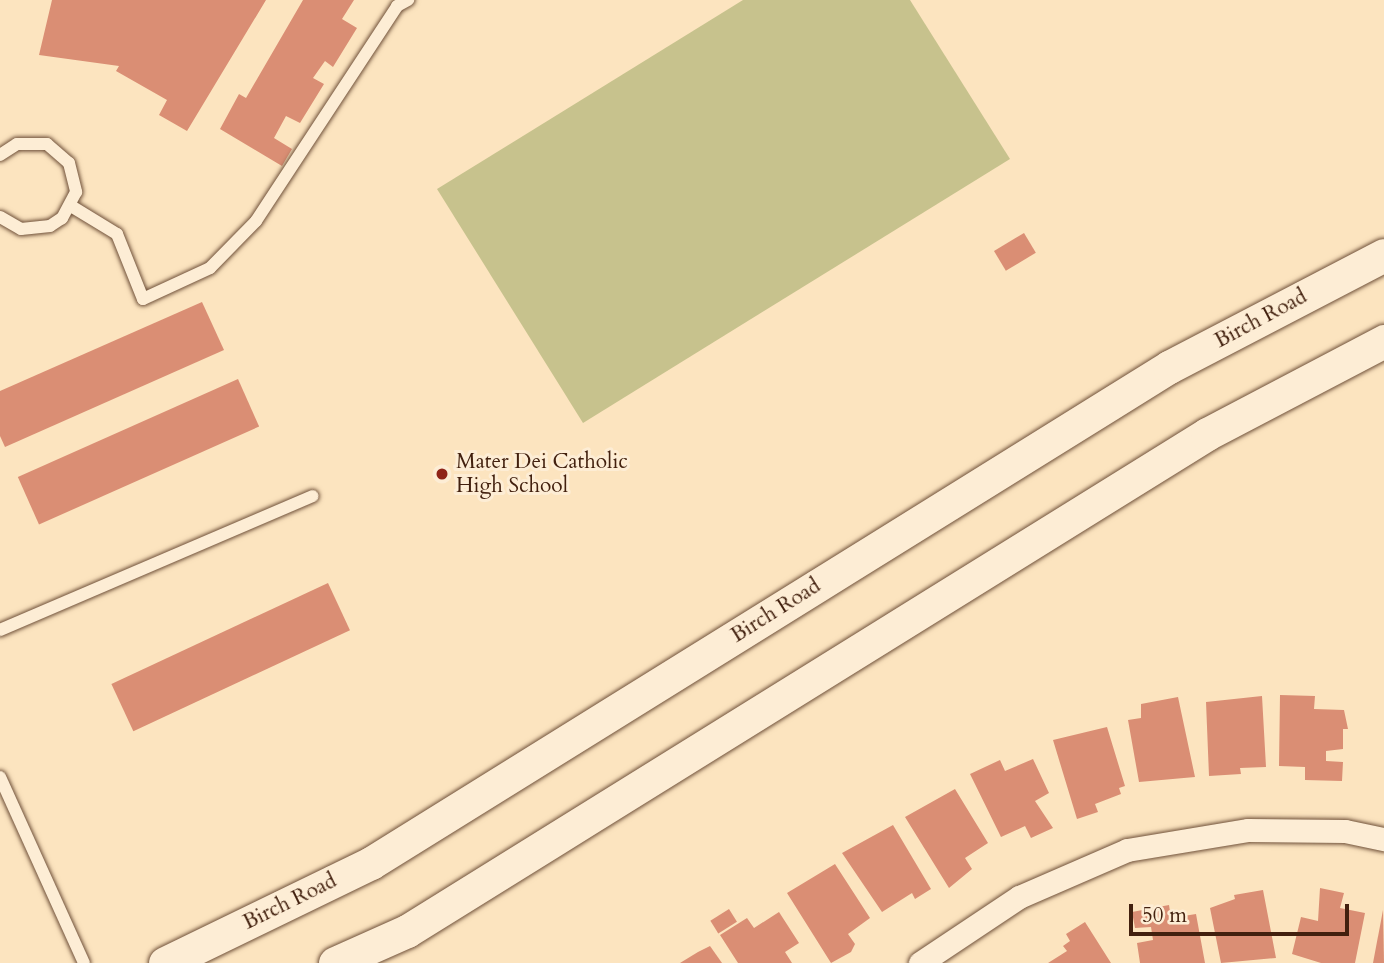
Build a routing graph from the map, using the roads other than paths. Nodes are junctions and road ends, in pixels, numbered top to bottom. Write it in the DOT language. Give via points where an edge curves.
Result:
graph roads {
  1 [pos="408,0"];
  2 [pos="0,155"];
  3 [pos="71,206"];
  4 [pos="0,217"];
  5 [pos="1384,255"];
  6 [pos="1384,341"];
  7 [pos="313,496"];
  8 [pos="0,630"];
  9 [pos="0,777"];
  10 [pos="1384,839"];
  11 [pos="84,963"];
  12 [pos="165,963"];
  13 [pos="335,963"];
  14 [pos="920,963"];
  1 -- 3 [label="lane" via="397,6 256,221 210,268 144,299 117,234"];
  2 -- 3 [label="lane" via="32,141 60,152 75,177"];
  3 -- 4 [label="lane" via="62,218 35,230 21,229"];
  5 -- 12 [label="main road, Birch Road" via="1168,367 371,863"];
  6 -- 13 [label="main road" via="1206,434 407,931"];
  7 -- 8 [label="lane"];
  9 -- 11 [label="lane"];
  10 -- 14 [label="street" via="1345,831 1248,830 1127,850 1019,897"];
}
